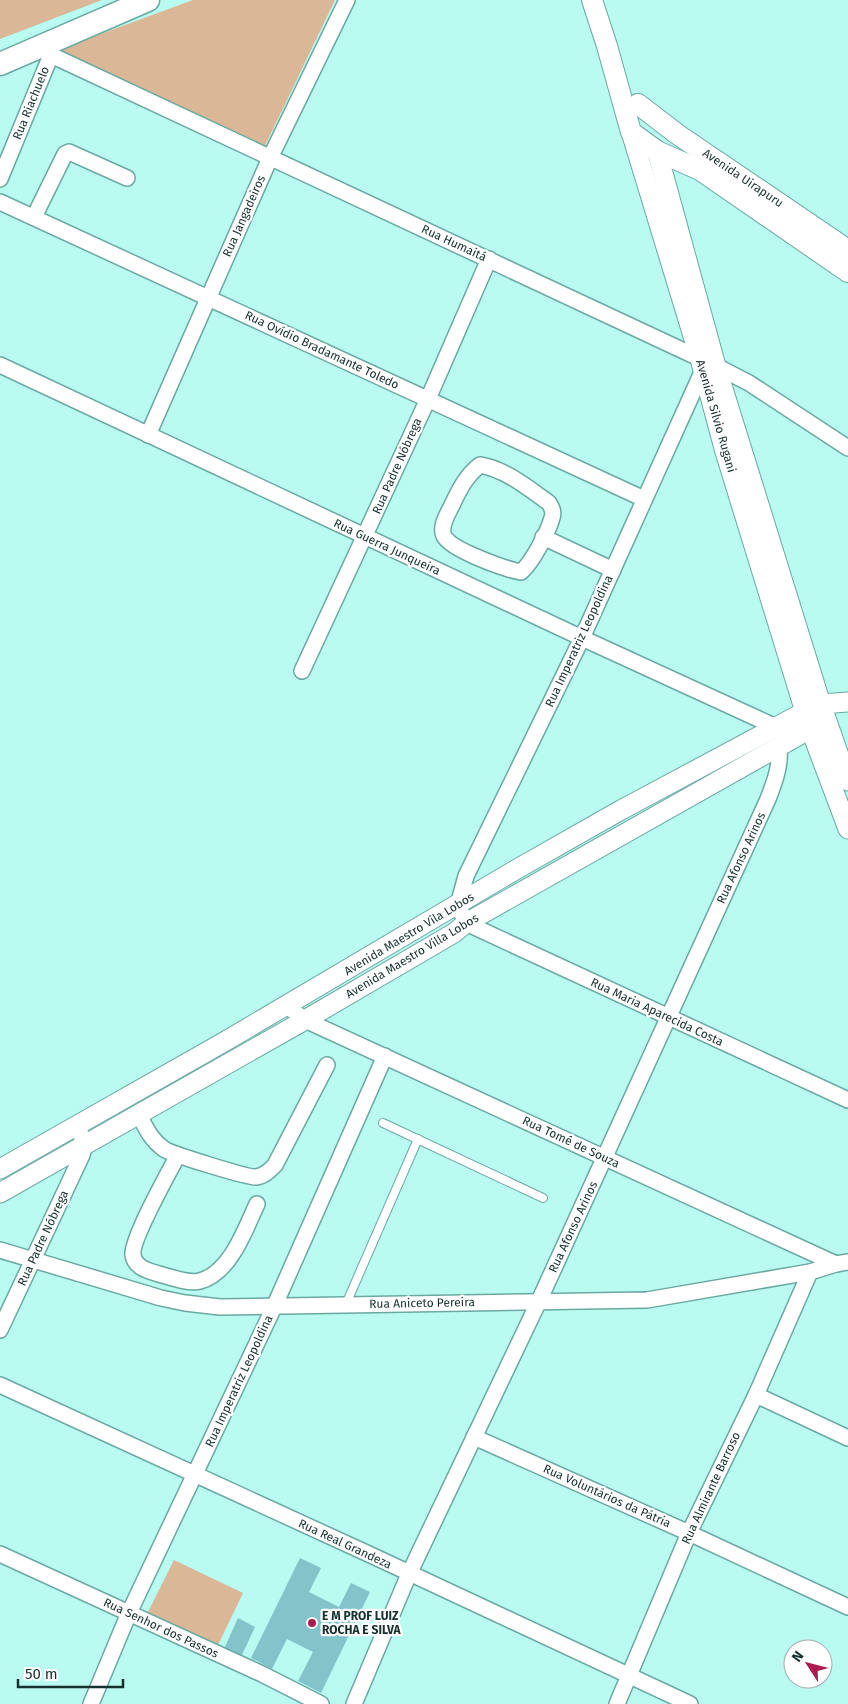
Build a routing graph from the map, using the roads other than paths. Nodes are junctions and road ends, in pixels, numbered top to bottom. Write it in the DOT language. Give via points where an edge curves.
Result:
graph roads {
  1 [pos="148,0"];
  2 [pos="158,0"];
  3 [pos="347,0"];
  4 [pos="592,0"];
  5 [pos="605,0"];
  6 [pos="107,18"];
  7 [pos="48,50"];
  8 [pos="0,64"];
  9 [pos="638,104"];
  10 [pos="632,132"];
  11 [pos="657,151"];
  12 [pos="270,158"];
  13 [pos="127,178"];
  14 [pos="0,179"];
  15 [pos="0,202"];
  16 [pos="34,217"];
  17 [pos="848,250"];
  18 [pos="489,259"];
  19 [pos="848,272"];
  20 [pos="208,298"];
  21 [pos="0,365"];
  22 [pos="707,365"];
  23 [pos="428,399"];
  24 [pos="148,435"];
  25 [pos="848,448"];
  26 [pos="644,499"];
  27 [pos="365,537"];
  28 [pos="543,537"];
  29 [pos="613,570"];
  30 [pos="582,638"];
  31 [pos="302,672"];
  32 [pos="848,702"];
  33 [pos="815,716"];
  34 [pos="776,727"];
  35 [pos="779,746"];
  36 [pos="844,762"];
  37 [pos="848,781"];
  38 [pos="848,829"];
  39 [pos="458,905"];
  40 [pos="466,924"];
  41 [pos="287,1006"];
  42 [pos="668,1017"];
  43 [pos="305,1020"];
  44 [pos="385,1056"];
  45 [pos="326,1065"];
  46 [pos="848,1100"];
  47 [pos="139,1115"];
  48 [pos="383,1123"];
  49 [pos="78,1124"];
  50 [pos="418,1139"];
  51 [pos="84,1146"];
  52 [pos="178,1155"];
  53 [pos="604,1157"];
  54 [pos="0,1169"];
  55 [pos="0,1193"];
  56 [pos="544,1198"];
  57 [pos="257,1204"];
  58 [pos="0,1250"];
  59 [pos="33,1260"];
  60 [pos="842,1263"];
  61 [pos="810,1272"];
  62 [pos="539,1301"];
  63 [pos="346,1304"];
  64 [pos="274,1307"];
  65 [pos="0,1330"];
  66 [pos="0,1385"];
  67 [pos="756,1395"];
  68 [pos="474,1438"];
  69 [pos="848,1438"];
  70 [pos="195,1474"];
  71 [pos="689,1532"];
  72 [pos="0,1554"];
  73 [pos="409,1574"];
  74 [pos="848,1607"];
  75 [pos="129,1613"];
  76 [pos="629,1676"];
  77 [pos="91,1704"];
  78 [pos="321,1704"];
  79 [pos="354,1704"];
  80 [pos="617,1704"];
  81 [pos="690,1704"];
  1 -- 6 [label="main road"];
  2 -- 6 [label="main road"];
  3 -- 12 [label="street, Rua Jangadeiros"];
  4 -- 10 [label="main road, Avenida Silvio Rugani"];
  5 -- 9 [label="main road, Avenida Silvio Rugani"];
  6 -- 7 [label="main road"];
  7 -- 8 [label="main road"];
  7 -- 12 [label="street, Rua Humaitá"];
  7 -- 14 [label="street, Rua Riachuelo"];
  9 -- 11 [label="main road, Avenida Silvio Rugani"];
  9 -- 17 [label="main road, Avenida Uirapuru"];
  10 -- 11 [label="main road, Avenida Uirapuru"];
  10 -- 22 [label="street, Avenida Silvio Rugani"];
  11 -- 19 [label="main road, Avenida Uirapuru" via="700,170"];
  11 -- 22 [label="street, Avenida Silvio Rugani"];
  12 -- 18 [label="street, Rua Humaitá"];
  12 -- 20 [label="street, Rua Jangadeiros"];
  13 -- 16 [label="street" via="69,152 65,154"];
  15 -- 16 [label="street, Rua Ovídio Bradamante Toledo"];
  16 -- 20 [label="street, Rua Ovídio Bradamante Toledo"];
  18 -- 22 [label="street, Rua Humaitá"];
  18 -- 23 [label="street, Rua Padre Nóbrega"];
  20 -- 23 [label="street, Rua Ovídio Bradamante Toledo"];
  20 -- 24 [label="street, Rua Jangadeiros"];
  21 -- 24 [label="street, Rua Guerra Junqueira"];
  22 -- 25 [label="street, Rua Humaitá" via="749,383"];
  22 -- 26 [label="street, Rua Imperatriz Leopoldina"];
  22 -- 33 [label="street, Avenida Silvio Rugani" via="726,452"];
  23 -- 26 [label="street, Rua Ovídio Bradamante Toledo"];
  23 -- 27 [label="street, Rua Padre Nóbrega"];
  24 -- 27 [label="street, Rua Guerra Junqueira"];
  26 -- 29 [label="street, Rua Imperatriz Leopoldina"];
  27 -- 30 [label="street, Rua Guerra Junqueira"];
  27 -- 31 [label="street, Rua Padre Nóbrega"];
  28 -- 28 [label="street" via="528,566 521,572 504,568 448,542 443,534 443,524 469,474 480,465 492,467 512,478 549,503 553,509 552,517"];
  28 -- 29 [label="street"];
  29 -- 30 [label="street, Rua Imperatriz Leopoldina"];
  30 -- 34 [label="street, Rua Guerra Junqueira"];
  30 -- 39 [label="street, Rua Imperatriz Leopoldina" via="466,876"];
  32 -- 33 [label="street, Avenida Maestro Villa Lobos"];
  33 -- 34 [label="street, Avenida Maestro Vila Lobos"];
  33 -- 35 [label="street, Avenida Maestro Villa Lobos"];
  33 -- 36 [label="street, Avenida Silvio Rugani"];
  33 -- 38 [label="street, Avenida Silvio Rugani"];
  34 -- 39 [label="street, Avenida Maestro Vila Lobos" via="621,810"];
  35 -- 40 [label="street, Avenida Maestro Villa Lobos"];
  35 -- 42 [label="street, Rua Afonso Arinos" via="780,764 768,799"];
  36 -- 37 [label="street, Avenida Silvio Rugani"];
  39 -- 40 [label="street"];
  39 -- 41 [label="street, Avenida Maestro Vila Lobos"];
  40 -- 42 [label="street, Rua Maria Aparecida Costa"];
  40 -- 43 [label="street, Avenida Maestro Villa Lobos"];
  41 -- 43 [label="street, Rua Tomé de Souza"];
  41 -- 49 [label="street, Avenida Maestro Vila Lobos"];
  42 -- 46 [label="street, Rua Maria Aparecida Costa"];
  42 -- 53 [label="street, Rua Afonso Arinos"];
  43 -- 44 [label="street, Rua Tomé de Souza"];
  43 -- 47 [label="street, Avenida Maestro Villa Lobos"];
  44 -- 53 [label="street, Rua Tomé de Souza"];
  44 -- 64 [label="street, Rua Imperatriz Leopoldina"];
  45 -- 52 [label="street" via="275,1165 267,1173 254,1178"];
  47 -- 51 [label="street, Avenida Maestro Villa Lobos"];
  47 -- 52 [label="street" via="150,1137 164,1149"];
  48 -- 50 [label="lane"];
  49 -- 51 [label="street"];
  49 -- 54 [label="street, Avenida Maestro Vila Lobos"];
  50 -- 56 [label="lane"];
  50 -- 63 [label="lane"];
  51 -- 55 [label="street, Avenida Maestro Villa Lobos"];
  51 -- 59 [label="street, Rua Padre Nóbrega"];
  52 -- 57 [label="street" via="134,1248 133,1257 146,1270 179,1280 200,1281 222,1269"];
  53 -- 60 [label="street, Rua Tomé de Souza"];
  53 -- 62 [label="street, Rua Afonso Arinos"];
  58 -- 59 [label="street, Rua Aniceto Pereira"];
  59 -- 64 [label="street, Rua Aniceto Pereira" via="185,1303"];
  59 -- 65 [label="street, Rua Padre Nóbrega"];
  60 -- 61 [label="street, Rua Aniceto Pereira"];
  61 -- 62 [label="street, Rua Aniceto Pereira" via="647,1300"];
  61 -- 67 [label="street, Rua Almirante Barroso"];
  62 -- 63 [label="street, Rua Aniceto Pereira"];
  62 -- 68 [label="street, Rua Afonso Arinos"];
  63 -- 64 [label="street, Rua Aniceto Pereira"];
  64 -- 70 [label="street, Rua Imperatriz Leopoldina"];
  66 -- 70 [label="street, Rua Real Grandeza"];
  67 -- 69 [label="street"];
  67 -- 71 [label="street, Rua Almirante Barroso"];
  68 -- 71 [label="street, Rua Voluntários da Pátria"];
  68 -- 73 [label="street, Rua Afonso Arinos"];
  70 -- 73 [label="street, Rua Real Grandeza"];
  70 -- 75 [label="street, Rua Imperatriz Leopoldina"];
  71 -- 74 [label="street, Rua Voluntários da Pátria"];
  71 -- 76 [label="street, Rua Almirante Barroso"];
  72 -- 75 [label="street, Rua Senhor dos Passos"];
  73 -- 76 [label="street, Rua Real Grandeza"];
  73 -- 79 [label="street, Rua Afonso Arinos"];
  75 -- 77 [label="street, Rua Imperatriz Leopoldina"];
  75 -- 78 [label="street, Rua Senhor dos Passos"];
  76 -- 80 [label="street, Rua Almirante Barroso"];
  76 -- 81 [label="street, Rua Real Grandeza"];
}
